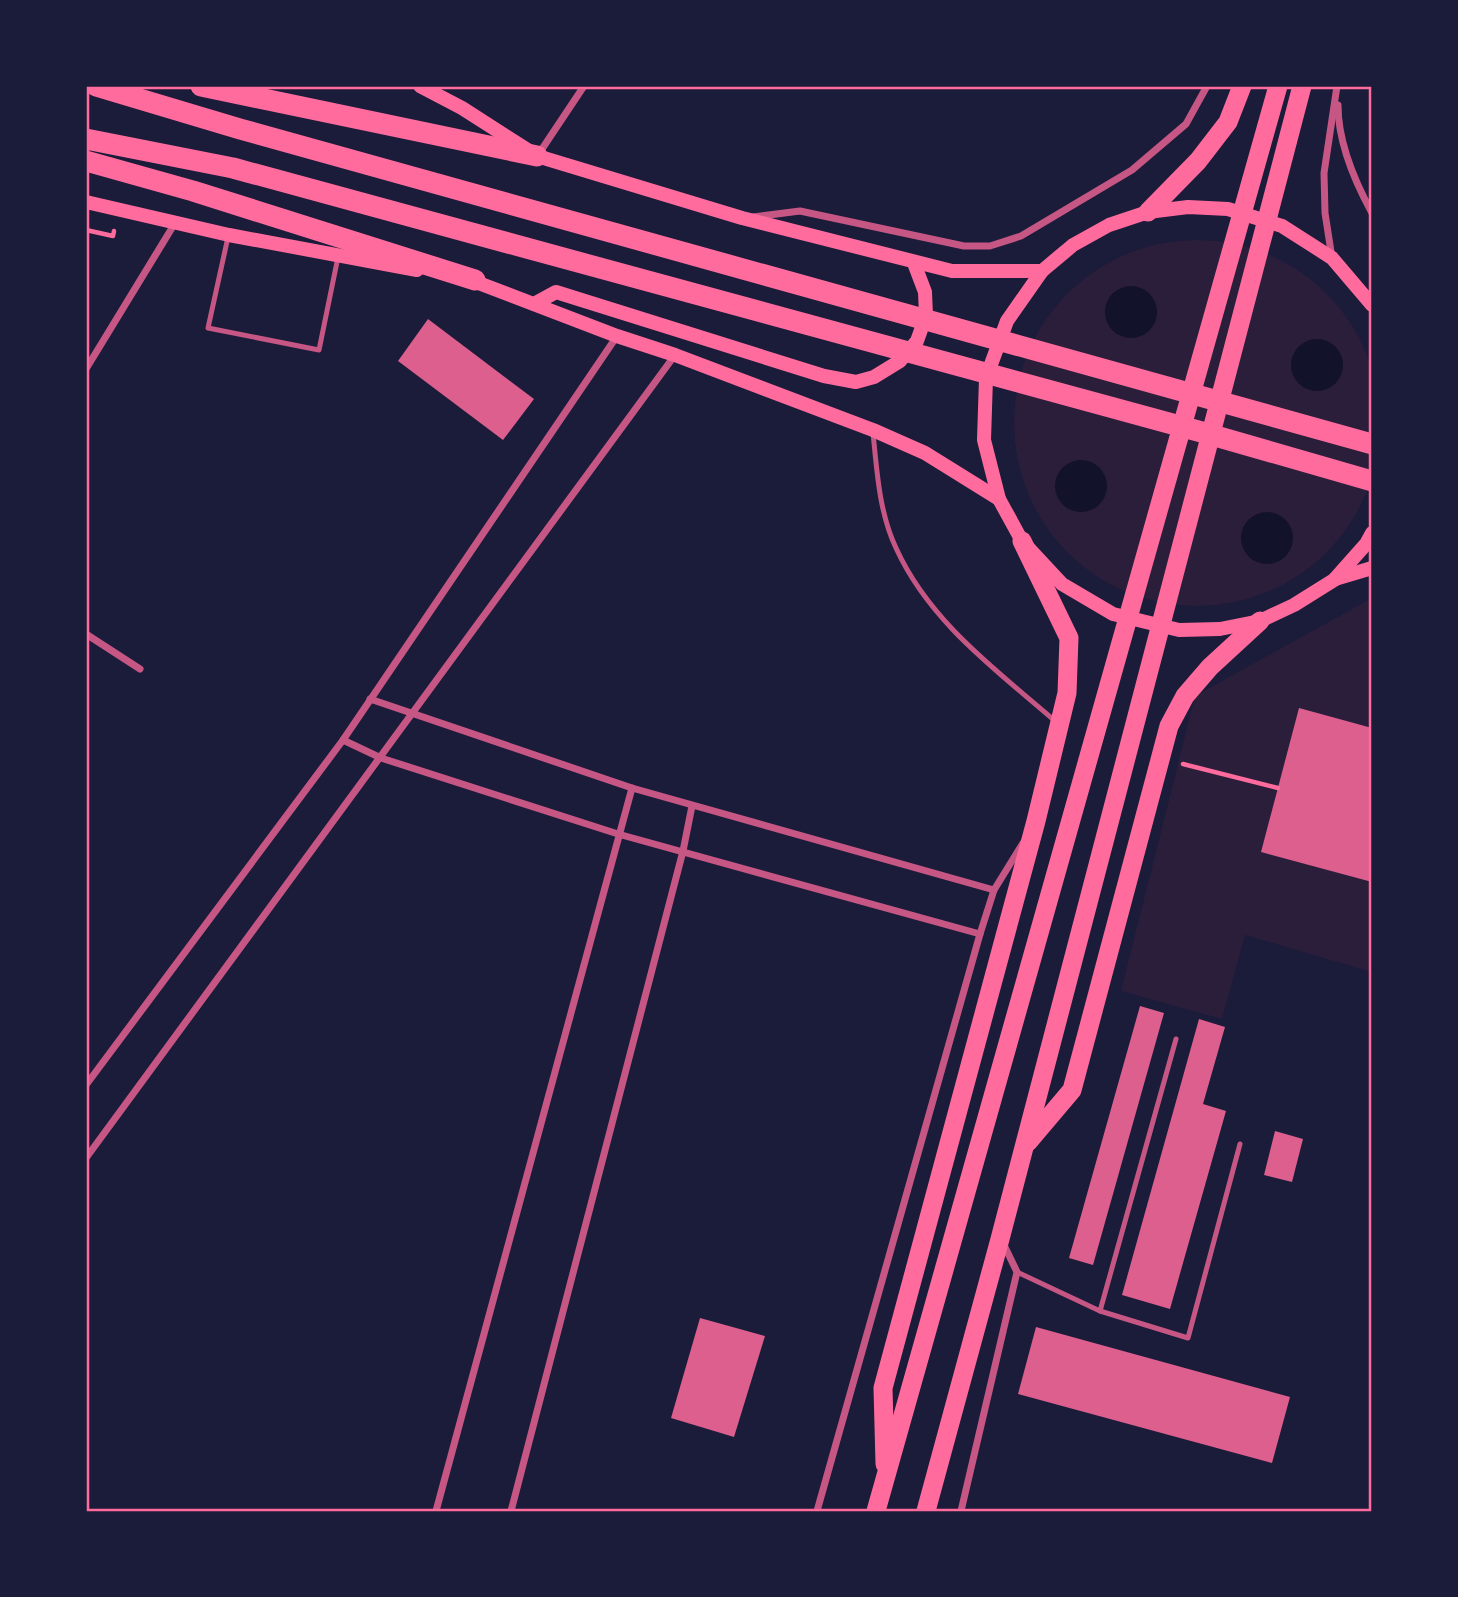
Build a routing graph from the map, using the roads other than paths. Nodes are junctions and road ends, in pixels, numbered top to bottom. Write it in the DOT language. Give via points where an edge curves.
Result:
graph roads {
  1 [pos="96,86"];
  2 [pos="201,86"];
  3 [pos="420,86"];
  4 [pos="584,86"];
  5 [pos="1207,86"];
  6 [pos="1242,86"];
  7 [pos="1278,86"];
  8 [pos="1302,86"];
  9 [pos="1337,86"];
  10 [pos="86,139"];
  11 [pos="537,156"];
  12 [pos="86,161"];
  13 [pos="86,202"];
  14 [pos="1148,212"];
  15 [pos="1372,213"];
  16 [pos="742,218"];
  17 [pos="175,222"];
  18 [pos="229,235"];
  19 [pos="338,257"];
  20 [pos="1332,258"];
  21 [pos="914,262"];
  22 [pos="1042,271"];
  23 [pos="475,280"];
  24 [pos="534,304"];
  25 [pos="1372,305"];
  26 [pos="617,336"];
  27 [pos="674,355"];
  28 [pos="86,369"];
  29 [pos="873,429"];
  30 [pos="1372,444"];
  31 [pos="1372,481"];
  32 [pos="999,499"];
  33 [pos="1372,533"];
  34 [pos="1022,541"];
  35 [pos="1372,568"];
  36 [pos="1334,580"];
  37 [pos="1260,621"];
  38 [pos="86,634"];
  39 [pos="140,669"];
  40 [pos="370,699"];
  41 [pos="410,713"];
  42 [pos="1060,725"];
  43 [pos="343,740"];
  44 [pos="380,758"];
  45 [pos="632,788"];
  46 [pos="692,806"];
  47 [pos="1036,821"];
  48 [pos="618,834"];
  49 [pos="683,852"];
  50 [pos="994,890"];
  51 [pos="980,934"];
  52 [pos="1176,1039"];
  53 [pos="86,1085"];
  54 [pos="1240,1144"];
  55 [pos="1025,1145"];
  56 [pos="86,1158"];
  57 [pos="1000,1239"];
  58 [pos="1017,1272"];
  59 [pos="1100,1311"];
  60 [pos="885,1484"];
  61 [pos="436,1511"];
  62 [pos="511,1511"];
  63 [pos="817,1511"];
  64 [pos="876,1511"];
  65 [pos="926,1511"];
  66 [pos="961,1511"];
  1 -- 30 [label="highway"];
  2 -- 11 [label="highway"];
  3 -- 11 [label="main road"];
  4 -- 11 [label="street"];
  5 -- 16 [label="street" via="1186,124 1132,170 1021,236 990,246 964,246 800,211"];
  6 -- 14 [label="highway" via="1228,122"];
  7 -- 60 [label="highway"];
  8 -- 55 [label="highway"];
  9 -- 15 [label="street" via="1338,123 1359,189"];
  9 -- 20 [label="street" via="1324,173"];
  10 -- 31 [label="highway" via="233,168"];
  11 -- 16 [label="main road"];
  12 -- 23 [label="highway"];
  13 -- 17 [label="main road"];
  14 -- 20 [label="main road" via="1228,209 1282,226"];
  14 -- 22 [label="main road" via="1109,225 1073,245"];
  16 -- 21 [label="main road"];
  17 -- 18 [label="main road"];
  17 -- 28 [label="street"];
  18 -- 19 [label="main road"];
  18 -- 19 [label="lane" via="208,328 319,350"];
  19 -- 23 [label="main road"];
  20 -- 25 [label="main road"];
  21 -- 22 [label="main road" via="952,271"];
  21 -- 24 [label="main road" via="925,292 926,316 917,341 900,362 856,382 556,292"];
  22 -- 32 [label="main road" via="1007,321 986,378 984,440"];
  23 -- 24 [label="main road"];
  24 -- 26 [label="main road"];
  26 -- 27 [label="main road"];
  26 -- 40 [label="street"];
  27 -- 29 [label="main road"];
  27 -- 41 [label="street"];
  29 -- 32 [label="main road" via="925,453"];
  29 -- 42 [label="lane" via="878,490 895,547 931,606 977,654"];
  32 -- 34 [label="main road"];
  33 -- 36 [label="main road"];
  34 -- 37 [label="main road" via="1062,584 1113,614 1179,630 1220,629"];
  34 -- 42 [label="highway" via="1069,638 1067,693"];
  35 -- 36 [label="main road"];
  36 -- 37 [label="main road"];
  37 -- 55 [label="highway" via="1210,667 1185,696 1169,726 1072,1090"];
  38 -- 39 [label="street"];
  40 -- 41 [label="street"];
  40 -- 43 [label="street"];
  41 -- 44 [label="street"];
  41 -- 45 [label="street"];
  42 -- 47 [label="highway"];
  43 -- 44 [label="street"];
  43 -- 53 [label="street"];
  44 -- 48 [label="street"];
  44 -- 56 [label="street"];
  45 -- 46 [label="street"];
  45 -- 48 [label="street"];
  46 -- 49 [label="street"];
  46 -- 50 [label="street"];
  47 -- 50 [label="street"];
  47 -- 60 [label="highway" via="883,1388"];
  48 -- 49 [label="street"];
  48 -- 61 [label="street"];
  49 -- 51 [label="street"];
  49 -- 62 [label="street"];
  50 -- 51 [label="street"];
  51 -- 63 [label="street"];
  52 -- 59 [label="lane"];
  54 -- 59 [label="lane" via="1188,1338"];
  55 -- 57 [label="highway"];
  57 -- 58 [label="street"];
  57 -- 65 [label="highway"];
  58 -- 59 [label="lane"];
  58 -- 66 [label="street"];
  60 -- 64 [label="highway"];
}
